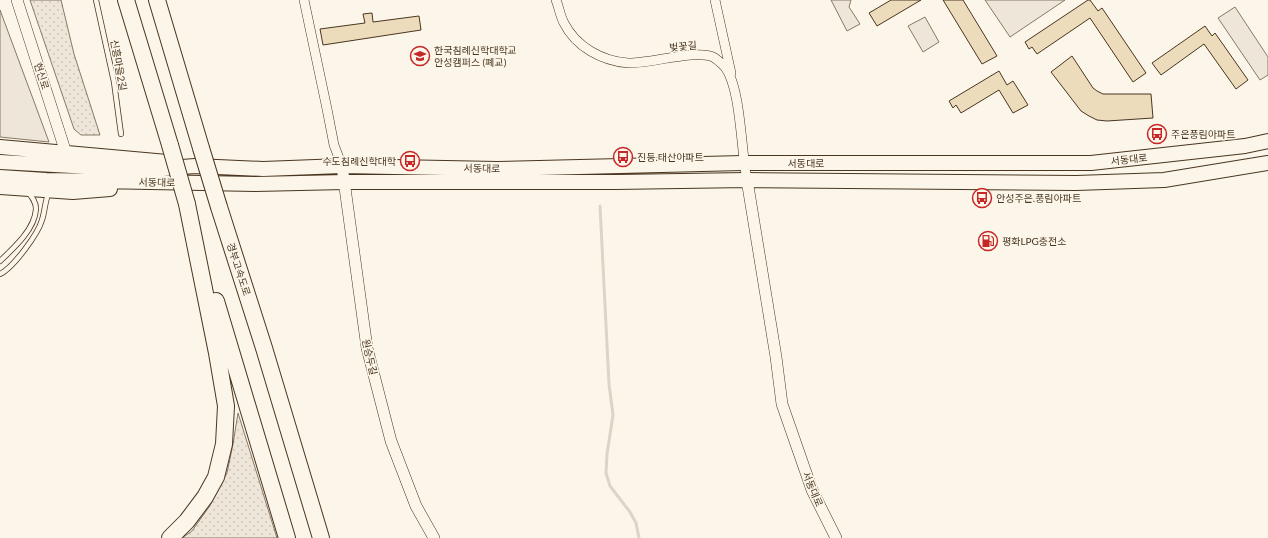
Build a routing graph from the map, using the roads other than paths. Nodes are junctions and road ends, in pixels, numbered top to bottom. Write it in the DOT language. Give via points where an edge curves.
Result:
graph roads {
  1 [pos="17,0"];
  2 [pos="96,0"];
  3 [pos="126,0"];
  4 [pos="157,0"];
  5 [pos="304,0"];
  6 [pos="556,0"];
  7 [pos="715,0"];
  8 [pos="732,81"];
  9 [pos="120,134"];
  10 [pos="1268,141"];
  11 [pos="0,147"];
  12 [pos="66,152"];
  13 [pos="0,162"];
  14 [pos="743,162"];
  15 [pos="1266,164"];
  16 [pos="195,166"];
  17 [pos="342,166"];
  18 [pos="0,177"];
  19 [pos="746,180"];
  20 [pos="200,182"];
  21 [pos="345,182"];
  22 [pos="0,187"];
  23 [pos="26,189"];
  24 [pos="51,191"];
  25 [pos="187,204"];
  26 [pos="0,261"];
  27 [pos="0,274"];
  28 [pos="170,538"];
  29 [pos="287,538"];
  30 [pos="321,538"];
  31 [pos="434,538"];
  32 [pos="836,538"];
  1 -- 12 [label="street, 현신로"];
  2 -- 9 [label="lane, 신흥마을2길" via="114,82"];
  3 -- 25 [label="highway, bridge"];
  4 -- 30 [label="highway, 경부고속도로, bridge"];
  5 -- 17 [label="street" via="334,145"];
  6 -- 8 [label="street, 벚꽃길" via="564,23 578,43 601,57 629,63 698,55 713,57 724,67"];
  7 -- 8 [label="street"];
  8 -- 14 [label="street, 벚꽃길"];
  10 -- 14 [label="main road, 서동대로" via="1245,146 1091,163"];
  11 -- 12 [label="main road"];
  12 -- 16 [label="main road"];
  13 -- 16 [label="main road, 서동대로" via="144,170"];
  14 -- 17 [label="main road, 서동대로" via="497,169"];
  14 -- 19 [label="street, 벚꽃길"];
  15 -- 19 [label="main road, 서동대로" via="1164,180 1076,183"];
  16 -- 17 [label="main road, 서동대로" via="263,169"];
  17 -- 21 [label="street, 원승두길"];
  18 -- 20 [label="main road, 서동대로"];
  19 -- 21 [label="main road, 서동대로"];
  19 -- 32 [label="street, 서동대로" via="782,404 812,490"];
  20 -- 21 [label="main road, 서동대로"];
  20 -- 24 [label="main road" via="73,192"];
  21 -- 31 [label="street, 원승두길" via="367,348 391,441 416,506"];
  22 -- 23 [label="main road"];
  23 -- 24 [label="main road"];
  23 -- 26 [label="lane" via="34,200 36,209 33,220 15,248"];
  24 -- 27 [label="lane" via="37,233"];
  25 -- 28 [label="highway" via="226,406 224,444 216,477 188,521"];
  25 -- 29 [label="highway"];
}
